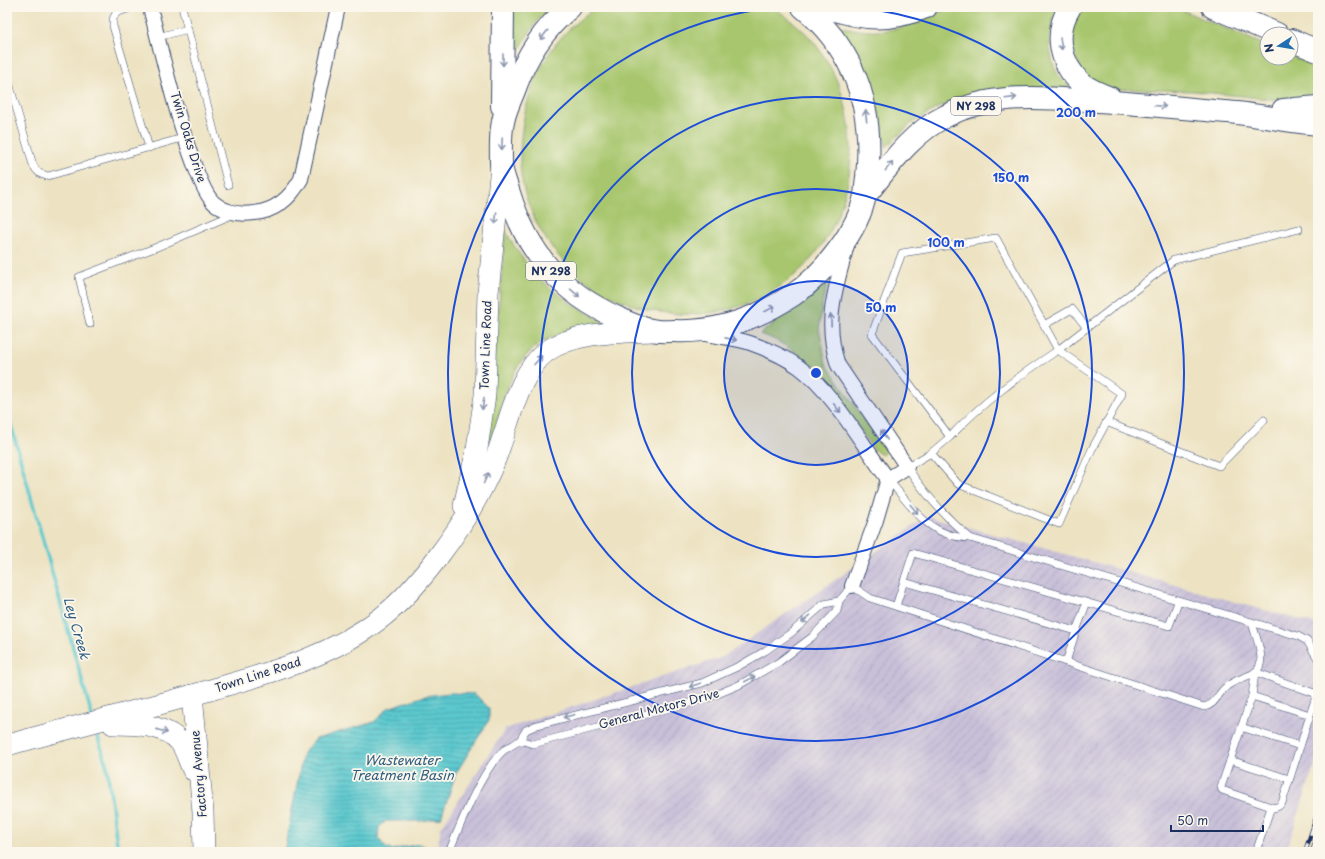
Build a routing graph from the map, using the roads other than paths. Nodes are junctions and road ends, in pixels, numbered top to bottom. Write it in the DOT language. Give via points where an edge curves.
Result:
graph roads {
  1 [pos="133,7"];
  2 [pos="150,7"];
  3 [pos="182,7"];
  4 [pos="338,7"];
  5 [pos="503,7"];
  6 [pos="570,7"];
  7 [pos="803,7"];
  8 [pos="826,7"];
  9 [pos="926,7"];
  10 [pos="1070,7"];
  11 [pos="1214,7"];
  12 [pos="1262,26"];
  13 [pos="188,29"];
  14 [pos="1299,36"];
  15 [pos="158,37"];
  16 [pos="1318,37"];
  17 [pos="1299,42"];
  18 [pos="1318,52"];
  19 [pos="7,76"];
  20 [pos="1122,103"];
  21 [pos="1318,107"];
  22 [pos="1238,114"];
  23 [pos="502,123"];
  24 [pos="1318,124"];
  25 [pos="186,137"];
  26 [pos="149,148"];
  27 [pos="501,165"];
  28 [pos="228,185"];
  29 [pos="865,196"];
  30 [pos="234,214"];
  31 [pos="1299,229"];
  32 [pos="851,233"];
  33 [pos="90,324"];
  34 [pos="1044,325"];
  35 [pos="1087,328"];
  36 [pos="652,330"];
  37 [pos="693,332"];
  38 [pos="1058,350"];
  39 [pos="1264,420"];
  40 [pos="1106,422"];
  41 [pos="950,436"];
  42 [pos="931,453"];
  43 [pos="907,467"];
  44 [pos="888,479"];
  45 [pos="460,524"];
  46 [pos="970,538"];
  47 [pos="904,582"];
  48 [pos="852,586"];
  49 [pos="839,602"];
  50 [pos="1087,602"];
  51 [pos="1178,602"];
  52 [pos="896,606"];
  53 [pos="1252,623"];
  54 [pos="1076,631"];
  55 [pos="1318,659"];
  56 [pos="1066,662"];
  57 [pos="1255,672"];
  58 [pos="1317,692"];
  59 [pos="192,695"];
  60 [pos="1252,696"];
  61 [pos="1310,715"];
  62 [pos="121,720"];
  63 [pos="1241,727"];
  64 [pos="520,740"];
  65 [pos="7,745"];
  66 [pos="1300,746"];
  67 [pos="1230,760"];
  68 [pos="1289,779"];
  69 [pos="200,784"];
  70 [pos="1271,807"];
  71 [pos="204,852"];
  72 [pos="449,852"];
  73 [pos="1256,852"];
  1 -- 26 [label="lane" via="116,13 113,26"];
  2 -- 15 [label="street, Twin Oaks Drive"];
  3 -- 13 [label="lane"];
  4 -- 30 [label="street" via="301,179 281,204 258,213"];
  5 -- 23 [label="main road, NY 298, one-way"];
  6 -- 23 [label="main road, one-way" via="557,18 534,46 520,74"];
  29 -- 7 [label="main road, one-way" via="869,157 867,114 861,92 847,58 835,40 820,20"];
  8 -- 9 [label="main road" via="863,18 894,17"];
  10 -- 20 [label="main road, one-way" via="1063,18 1060,30 1061,46 1069,69 1082,84"];
  11 -- 12 [label="main road"];
  13 -- 15 [label="lane"];
  13 -- 28 [label="lane"];
  14 -- 16 [label="main road"];
  15 -- 25 [label="street, Twin Oaks Drive"];
  17 -- 18 [label="main road"];
  19 -- 26 [label="lane" via="33,165 42,176"];
  20 -- 22 [label="main road, NY 298, one-way"];
  29 -- 20 [label="main road, NY 298, one-way" via="910,141 946,116 968,108 998,100 1025,97"];
  21 -- 22 [label="main road"];
  22 -- 24 [label="main road, NY 298"];
  23 -- 27 [label="main road, NY 298, one-way"];
  25 -- 26 [label="lane"];
  25 -- 30 [label="street, Twin Oaks Drive" via="207,195 214,203"];
  27 -- 36 [label="main road, NY 298, one-way" via="522,229 545,265 580,298 604,312"];
  27 -- 45 [label="street, Town Line Road, one-way" via="488,293 485,395 477,449"];
  29 -- 32 [label="main road, NY 298"];
  30 -- 33 [label="lane" via="79,278"];
  31 -- 35 [label="lane" via="1174,260"];
  37 -- 32 [label="main road, NY 298, one-way" via="734,325 779,304 807,286"];
  43 -- 32 [label="street, one-way" via="838,365 832,348 830,315"];
  34 -- 35 [label="lane" via="1072,309"];
  34 -- 38 [label="lane"];
  34 -- 41 [label="lane" via="996,238 902,253 872,334"];
  35 -- 38 [label="lane"];
  36 -- 37 [label="main road, NY 298"];
  45 -- 36 [label="street, Town Line Road, one-way" via="483,486 499,450 520,388 540,357 549,349 570,340 594,335"];
  37 -- 44 [label="street, one-way" via="749,343 774,352 799,367 816,382"];
  38 -- 40 [label="lane" via="1122,394"];
  38 -- 41 [label="lane" via="999,390 970,414"];
  39 -- 40 [label="lane" via="1219,466"];
  40 -- 42 [label="lane" via="1059,524 958,484"];
  41 -- 42 [label="lane"];
  42 -- 43 [label="lane"];
  43 -- 44 [label="street"];
  43 -- 46 [label="lane" via="934,503"];
  44 -- 46 [label="lane, one-way" via="931,526 955,537"];
  44 -- 48 [label="street, General Motors Drive"];
  45 -- 59 [label="street, Town Line Road" via="439,555 408,592 381,618 335,647 286,668"];
  46 -- 51 [label="lane"];
  47 -- 50 [label="lane" via="913,553"];
  47 -- 52 [label="lane"];
  47 -- 54 [label="lane"];
  48 -- 49 [label="lane, General Motors Drive"];
  48 -- 52 [label="lane" via="870,598"];
  49 -- 64 [label="lane, General Motors Drive, one-way" via="824,604 778,642 718,677 690,687 537,725 526,730"];
  64 -- 49 [label="lane, General Motors Drive, one-way" via="533,744 720,693 755,676 800,648 833,616"];
  50 -- 51 [label="lane" via="1169,626"];
  50 -- 54 [label="lane"];
  51 -- 53 [label="lane"];
  52 -- 56 [label="lane"];
  53 -- 55 [label="lane" via="1308,641"];
  53 -- 57 [label="lane" via="1261,655"];
  54 -- 56 [label="lane"];
  56 -- 57 [label="lane" via="1204,707 1214,703 1222,690 1229,685"];
  57 -- 58 [label="lane"];
  57 -- 60 [label="lane"];
  58 -- 61 [label="lane"];
  59 -- 62 [label="street, Town Line Road"];
  59 -- 69 [label="street, Factory Avenue"];
  60 -- 61 [label="lane"];
  60 -- 63 [label="lane"];
  61 -- 66 [label="lane"];
  62 -- 65 [label="street" via="84,725"];
  62 -- 69 [label="street, one-way" via="168,733 180,743"];
  63 -- 66 [label="lane"];
  63 -- 67 [label="lane"];
  64 -- 72 [label="lane, General Motors Drive" via="503,751 488,770 462,819"];
  66 -- 68 [label="lane"];
  67 -- 68 [label="lane"];
  67 -- 70 [label="lane" via="1222,790"];
  68 -- 70 [label="lane" via="1281,805"];
  69 -- 71 [label="street, Factory Avenue"];
  70 -- 73 [label="lane"];
}
